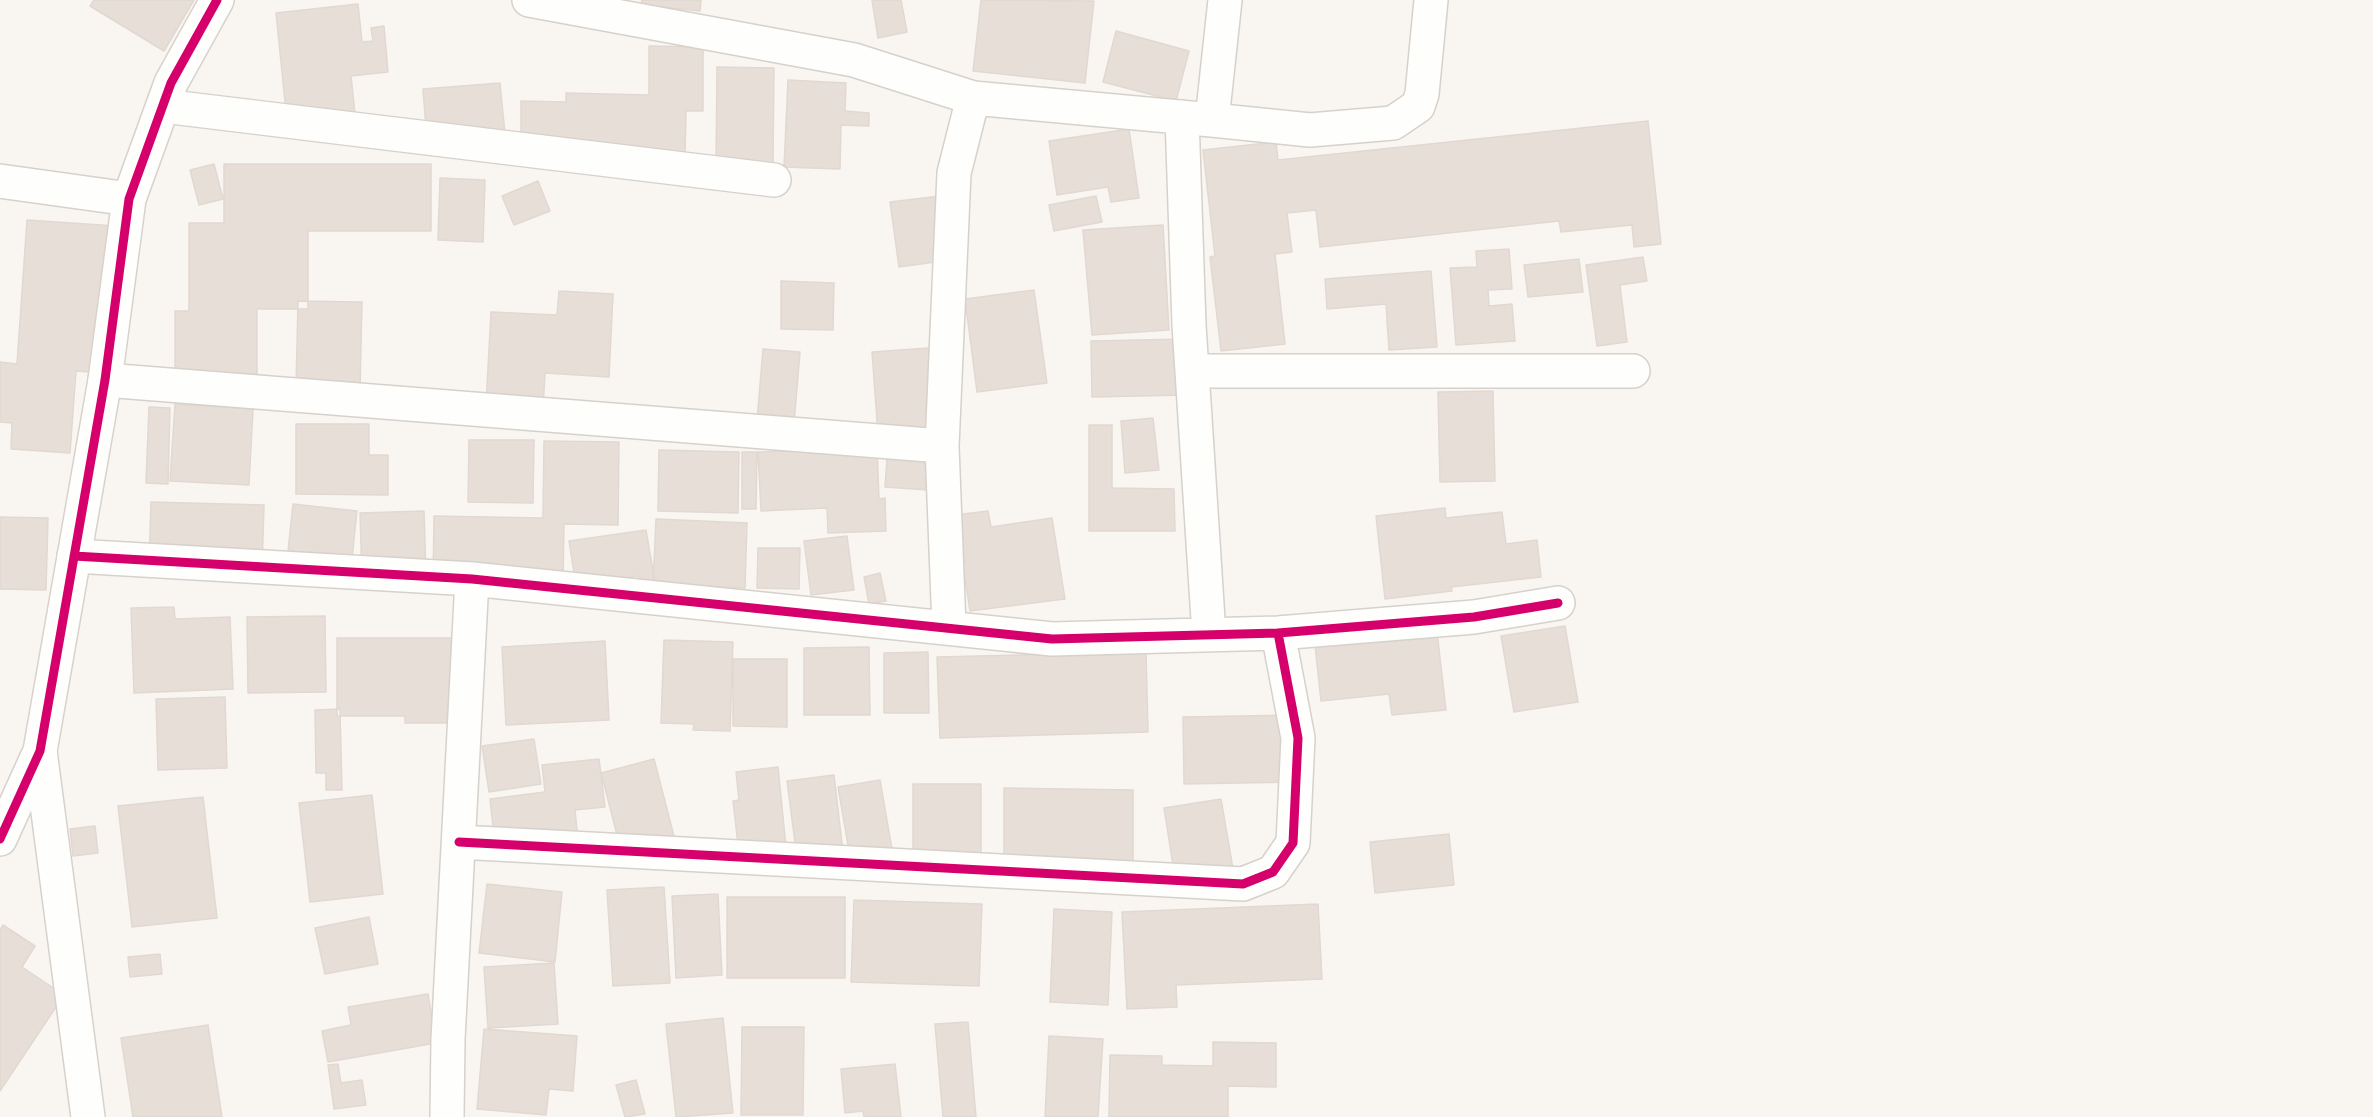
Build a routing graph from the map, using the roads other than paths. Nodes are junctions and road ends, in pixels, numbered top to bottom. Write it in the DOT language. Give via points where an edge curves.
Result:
graph roads {
  1 [pos="217,0"];
  2 [pos="529,0"];
  3 [pos="1225,0"];
  4 [pos="1431,0"];
  5 [pos="974,98"];
  6 [pos="163,106"];
  7 [pos="1197,119"];
  8 [pos="774,180"];
  9 [pos="0,181"];
  10 [pos="129,199"];
  11 [pos="1192,371"];
  12 [pos="1633,371"];
  13 [pos="105,380"];
  14 [pos="942,446"];
  15 [pos="74,556"];
  16 [pos="472,579"];
  17 [pos="1558,603"];
  18 [pos="949,627"];
  19 [pos="1278,633"];
  20 [pos="1209,635"];
  21 [pos="40,751"];
  22 [pos="0,839"];
  23 [pos="459,842"];
  24 [pos="88,1117"];
  25 [pos="447,1117"];
  1 -- 6 [label="street" via="171,83"];
  2 -- 5 [label="street" via="855,60"];
  3 -- 7 [label="street"];
  4 -- 7 [label="street" via="1422,94 1418,106 1393,123 1310,130"];
  5 -- 7 [label="street"];
  5 -- 14 [label="street" via="954,173"];
  6 -- 8 [label="street"];
  6 -- 10 [label="street"];
  7 -- 11 [label="street"];
  9 -- 10 [label="street"];
  10 -- 13 [label="street"];
  11 -- 12 [label="street"];
  11 -- 20 [label="street"];
  13 -- 14 [label="street"];
  13 -- 15 [label="street"];
  14 -- 18 [label="street"];
  15 -- 16 [label="street"];
  15 -- 21 [label="street"];
  16 -- 18 [label="street"];
  16 -- 23 [label="street"];
  17 -- 19 [label="street" via="1474,617"];
  18 -- 20 [label="street" via="1052,639"];
  19 -- 20 [label="street"];
  19 -- 23 [label="street" via="1298,738 1293,843 1273,872 1243,884"];
  21 -- 22 [label="street"];
  21 -- 24 [label="street"];
  23 -- 25 [label="street"];
}
